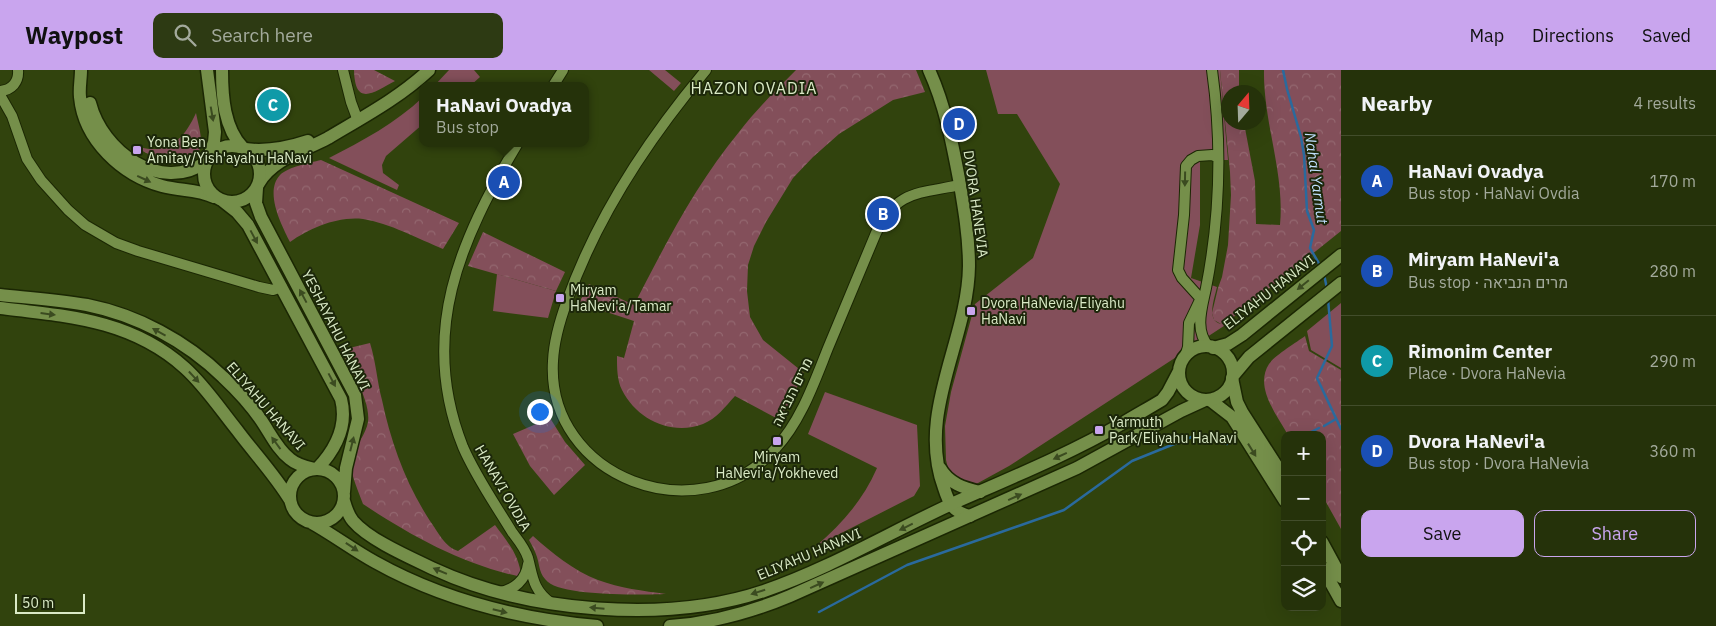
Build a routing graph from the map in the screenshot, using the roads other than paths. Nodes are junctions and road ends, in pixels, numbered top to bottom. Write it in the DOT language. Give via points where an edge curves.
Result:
graph roads {
  1 [pos="18,70"];
  2 [pos="82,70"];
  3 [pos="207,70"];
  4 [pos="222,70"];
  5 [pos="342,70"];
  6 [pos="429,70"];
  7 [pos="564,70"];
  8 [pos="706,70"];
  9 [pos="929,70"];
  10 [pos="1212,70"];
  11 [pos="556,82"];
  12 [pos="12,87"];
  13 [pos="0,91"];
  14 [pos="0,95"];
  15 [pos="12,116"];
  16 [pos="358,121"];
  17 [pos="346,127"];
  18 [pos="516,147"];
  19 [pos="244,149"];
  20 [pos="1217,157"];
  21 [pos="208,160"];
  22 [pos="258,186"];
  23 [pos="960,186"];
  24 [pos="219,199"];
  25 [pos="1341,255"];
  26 [pos="1341,283"];
  27 [pos="282,287"];
  28 [pos="1206,288"];
  29 [pos="0,294"];
  30 [pos="1200,300"];
  31 [pos="0,308"];
  32 [pos="1211,347"];
  33 [pos="1185,357"];
  34 [pos="1179,371"];
  35 [pos="1233,377"];
  36 [pos="1208,400"];
  37 [pos="937,462"];
  38 [pos="316,469"];
  39 [pos="1282,476"];
  40 [pos="980,492"];
  41 [pos="1281,495"];
  42 [pos="344,496"];
  43 [pos="290,500"];
  44 [pos="950,505"];
  45 [pos="970,516"];
  46 [pos="310,522"];
  47 [pos="1326,549"];
  48 [pos="529,563"];
  49 [pos="1326,574"];
  50 [pos="1341,577"];
  51 [pos="499,592"];
  52 [pos="1341,601"];
  53 [pos="551,603"];
  54 [pos="597,626"];
  55 [pos="670,626"];
  1 -- 12 [label="street"];
  2 -- 21 [label="main road" via="93,114 106,138 120,152 148,168 171,172 190,171"];
  2 -- 24 [label="main road, one-way" via="80,97 89,129 113,159 154,183 197,190"];
  3 -- 21 [label="main road, one-way" via="214,132"];
  4 -- 19 [label="main road" via="229,126"];
  5 -- 16 [label="street"];
  6 -- 16 [label="main road" via="397,97"];
  7 -- 11 [label="street"];
  8 -- 23 [label="street, מרים הנביאה" via="648,147 607,214 578,272 557,334 553,362 555,388 562,413 574,436 590,455 633,483 660,490 688,492 718,487 745,475 767,458 785,438 805,402 885,216 895,204 906,198"];
  9 -- 23 [label="main road, DVORA HANEVIA" via="948,126"];
  10 -- 20 [label="street"];
  12 -- 13 [label="street"];
  12 -- 15 [label="street"];
  14 -- 15 [label="street"];
  15 -- 27 [label="street" via="28,159 41,180 68,210 98,234 138,251 259,288 274,290"];
  16 -- 17 [label="main road"];
  17 -- 19 [label="main road" via="287,147 257,151"];
  17 -- 22 [label="main road" via="281,162"];
  18 -- 48 [label="street, HANAVI OVDIA" via="477,218 457,267 447,312 445,360 449,400 464,448"];
  19 -- 21 [label="main road" via="227,146"];
  19 -- 22 [label="main road" via="259,166"];
  20 -- 28 [label="street" via="1216,220"];
  20 -- 30 [label="street, one-way" via="1194,157 1185,171 1178,270"];
  21 -- 24 [label="main road" via="204,179 208,190"];
  22 -- 24 [label="main road" via="244,200 231,203"];
  42 -- 22 [label="main road, YESHAYAHU HANAVI, one-way" via="346,468 357,424 355,395 263,222 257,206"];
  23 -- 37 [label="main road, DVORA HANEVIA" via="968,248 968,284 939,401 935,438"];
  24 -- 27 [label="main road, YESHAYAHU HANAVI, one-way" via="248,225"];
  25 -- 32 [label="main road, ELIYAHU HANAVI, one-way" via="1242,335 1228,344"];
  26 -- 35 [label="main road" via="1260,348"];
  27 -- 38 [label="main road, YESHAYAHU HANAVI, one-way" via="343,407 337,440"];
  28 -- 30 [label="street"];
  28 -- 32 [label="street" via="1200,324 1202,336"];
  38 -- 29 [label="main road, ELIYAHU HANAVI, one-way" via="289,459 249,405 210,365 155,329 87,305"];
  30 -- 33 [label="street" via="1189,323"];
  31 -- 43 [label="main road, one-way" via="105,324 124,330 168,354 207,391"];
  32 -- 33 [label="main road" via="1196,349"];
  32 -- 35 [label="main road" via="1227,357"];
  33 -- 34 [label="main road"];
  34 -- 36 [label="main road" via="1186,391 1195,398"];
  34 -- 40 [label="main road, ELIYAHU HANAVI, one-way" via="1168,392 1157,403 1075,449"];
  35 -- 36 [label="main road" via="1225,393"];
  35 -- 39 [label="main road" via="1237,402"];
  36 -- 41 [label="main road, one-way" via="1232,417"];
  45 -- 36 [label="main road, one-way" via="1093,460 1181,411"];
  37 -- 40 [label="main road" via="950,480"];
  37 -- 44 [label="main road, DVORA HANEVIA"];
  38 -- 42 [label="main road" via="333,474 339,480"];
  38 -- 43 [label="main road" via="303,472 294,480"];
  40 -- 44 [label="main road, ELIYAHU HANAVI"];
  42 -- 46 [label="main road" via="340,511 332,519"];
  51 -- 42 [label="main road, ELIYAHU HANAVI, one-way" via="442,572 381,542 352,520"];
  43 -- 46 [label="main road" via="296,514"];
  44 -- 45 [label="main road" via="958,513"];
  44 -- 53 [label="main road, ELIYAHU HANAVI, one-way" via="824,567 739,598 693,606 642,609"];
  55 -- 45 [label="main road, one-way" via="714,620 768,606"];
  46 -- 54 [label="main road, one-way" via="375,562 449,595 499,611"];
  47 -- 50 [label="main road"];
  48 -- 51 [label="street" via="524,577 513,588"];
  48 -- 53 [label="street, HANAVI OVDIA" via="536,587"];
  49 -- 52 [label="main road"];
  51 -- 53 [label="main road, ELIYAHU HANAVI"];
}
